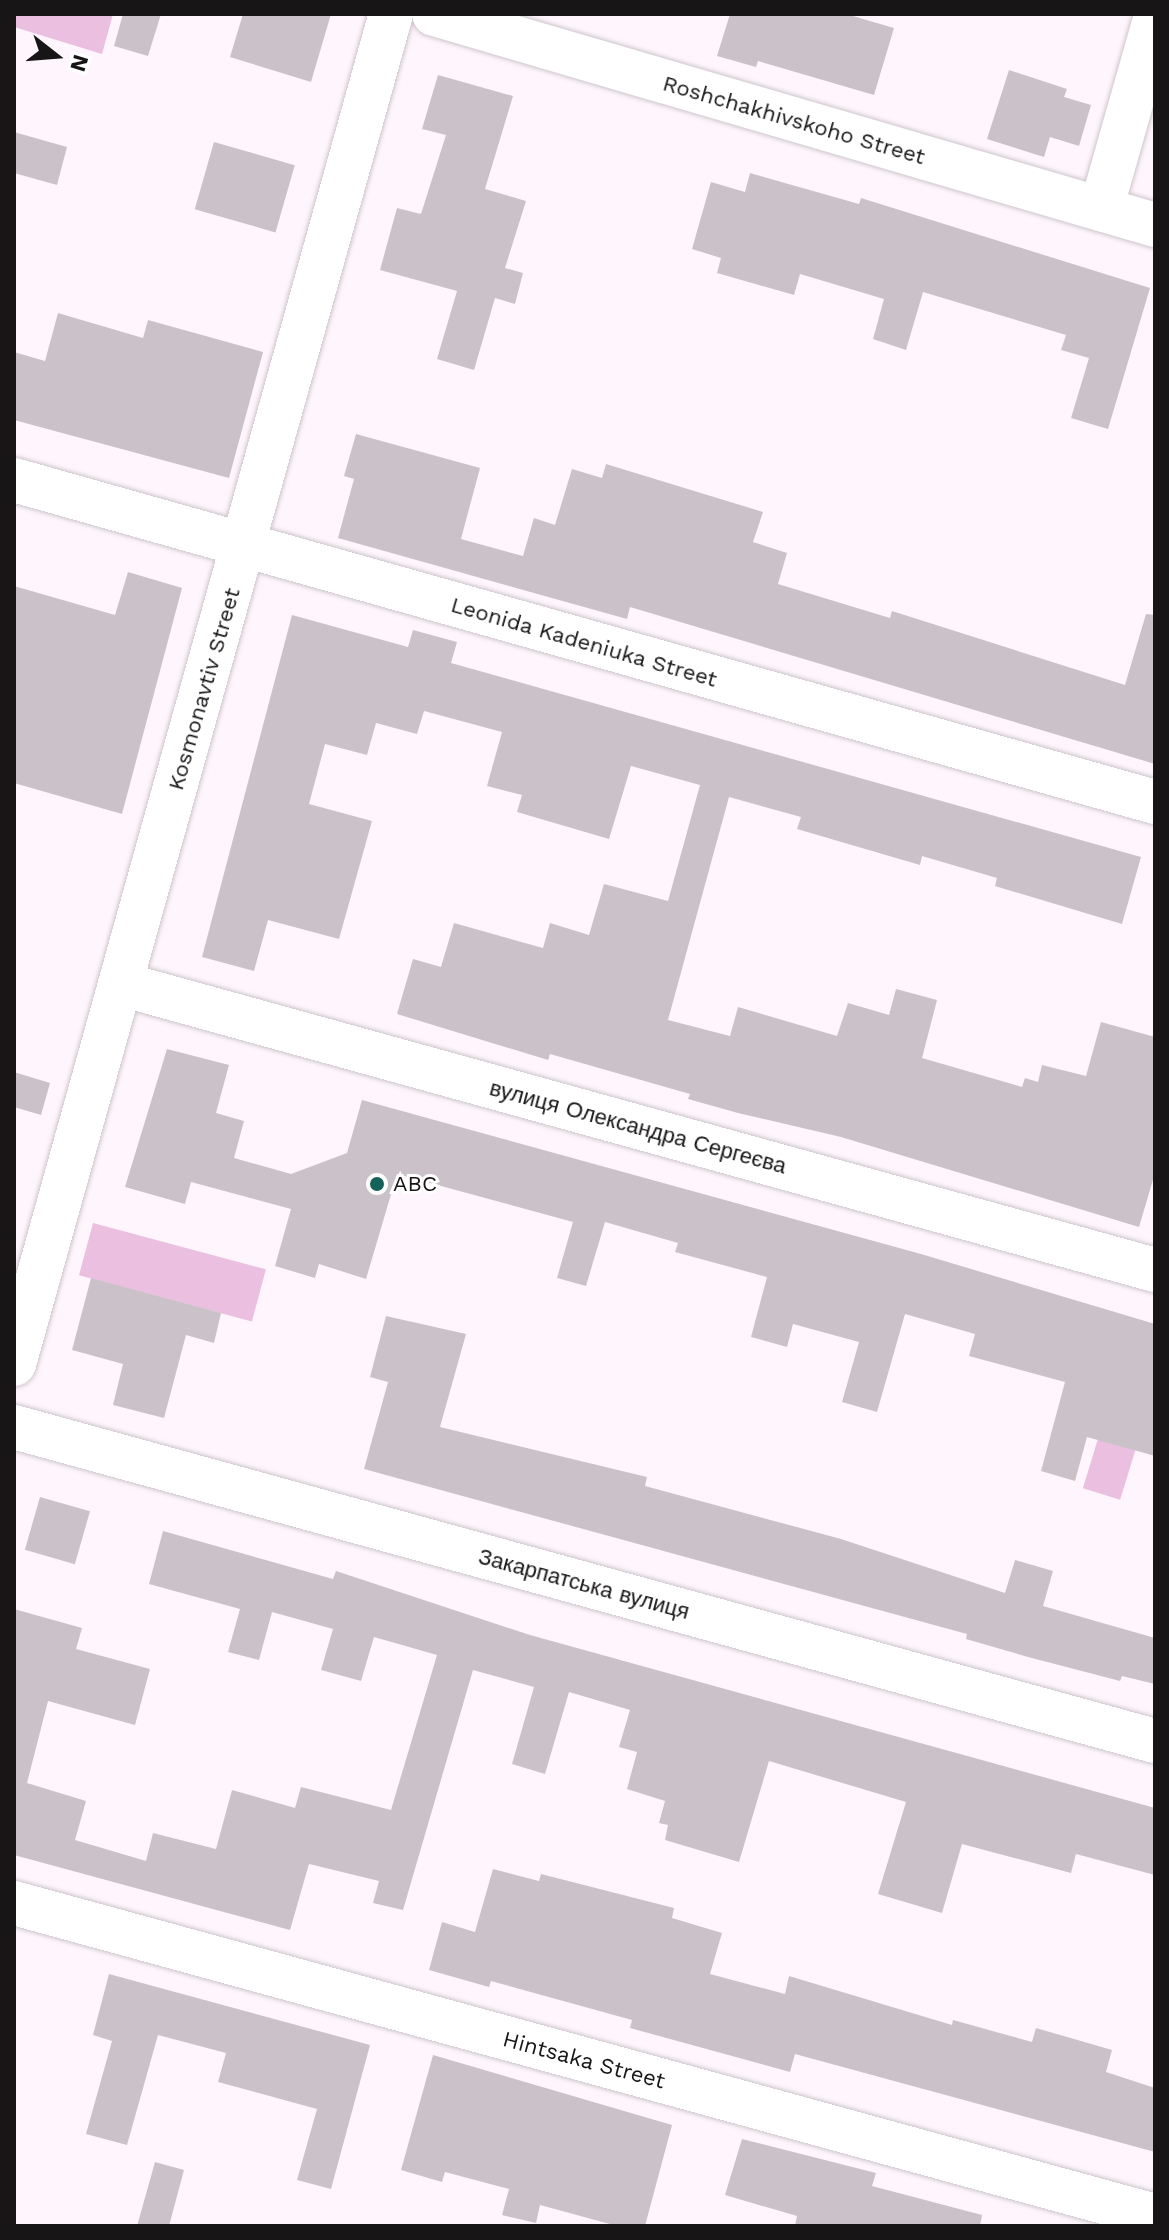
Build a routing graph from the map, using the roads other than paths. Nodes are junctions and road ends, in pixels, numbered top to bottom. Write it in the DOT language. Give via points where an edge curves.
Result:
graph roads {
  1 [pos="391,14"];
  2 [pos="434,14"];
  3 [pos="1155,19"];
  4 [pos="1101,209"];
  5 [pos="1155,225"];
  6 [pos="14,480"];
  7 [pos="243,547"];
  8 [pos="1155,802"];
  9 [pos="121,984"];
  10 [pos="1155,1270"];
  11 [pos="14,1364"];
  12 [pos="14,1427"];
  13 [pos="1155,1741"];
  14 [pos="14,1903"];
  15 [pos="1155,2216"];
  1 -- 7 [label="street, Kosmonavtiv Street"];
  2 -- 4 [label="street, Roshchakhivskoho Street"];
  3 -- 4 [label="street"];
  4 -- 5 [label="street, Roshchakhivskoho Street"];
  6 -- 7 [label="street, Leonida Kadeniuka Street"];
  7 -- 8 [label="street, Leonida Kadeniuka Street"];
  7 -- 9 [label="street, Kosmonavtiv Street"];
  9 -- 10 [label="street, вулиця Олександра Сергеєва"];
  9 -- 11 [label="street, Kosmonavtiv Street"];
  12 -- 13 [label="street, Закарпатська вулиця"];
  14 -- 15 [label="street, Hintsaka Street"];
}
